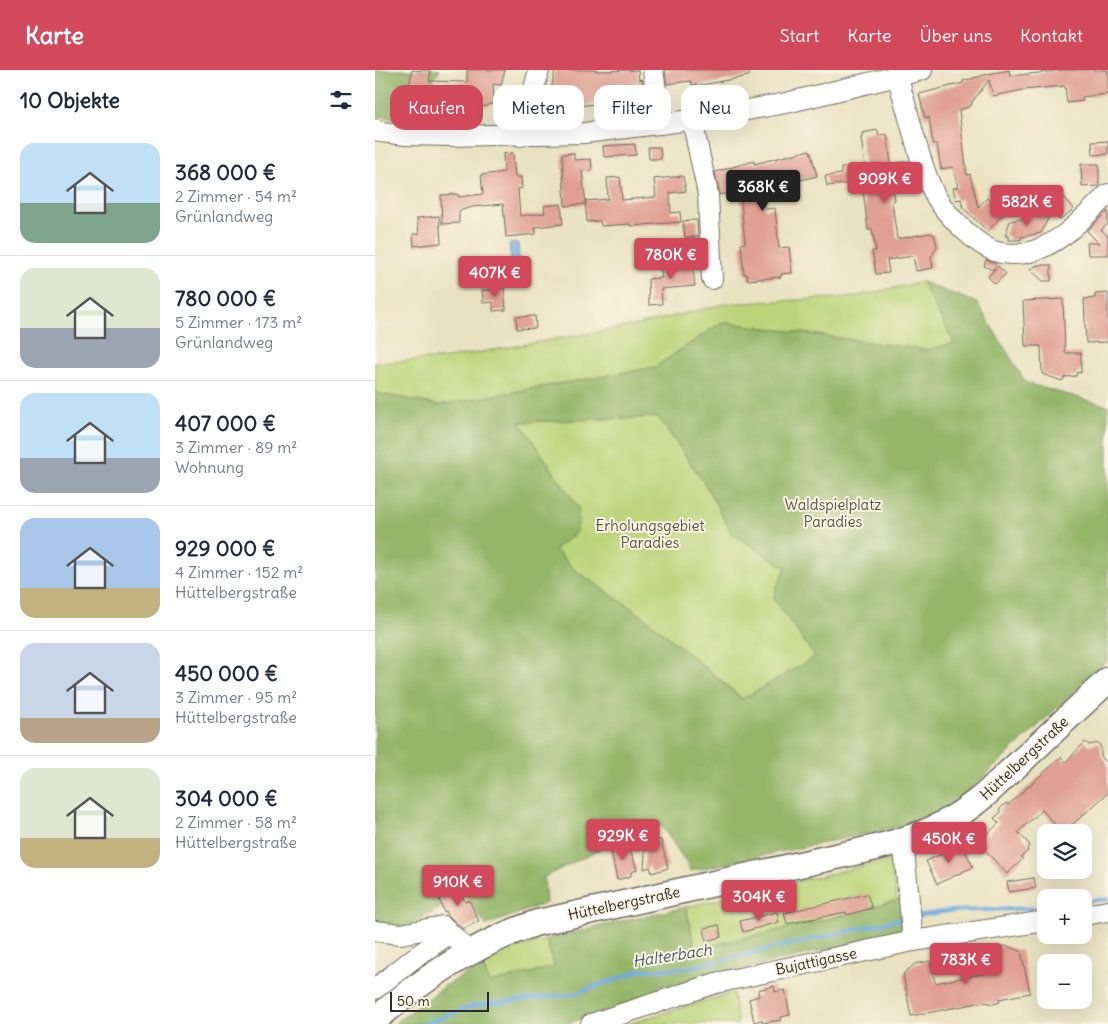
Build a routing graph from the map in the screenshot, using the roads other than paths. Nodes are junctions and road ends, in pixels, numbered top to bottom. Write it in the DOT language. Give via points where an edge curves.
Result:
graph roads {
  1 [pos="539,70"];
  2 [pos="653,70"];
  3 [pos="922,70"];
  4 [pos="897,73"];
  5 [pos="655,85"];
  6 [pos="749,110"];
  7 [pos="375,129"];
  8 [pos="615,130"];
  9 [pos="694,130"];
  10 [pos="521,136"];
  11 [pos="1108,194"];
  12 [pos="712,279"];
  13 [pos="1108,680"];
  14 [pos="903,840"];
  15 [pos="1108,911"];
  16 [pos="1092,914"];
  17 [pos="1037,922"];
  18 [pos="375,931"];
  19 [pos="450,933"];
  20 [pos="912,933"];
  21 [pos="470,953"];
  22 [pos="375,989"];
  23 [pos="375,1020"];
  24 [pos="591,1024"];
  1 -- 10 [label="street"];
  2 -- 5 [label="street"];
  3 -- 4 [label="street"];
  4 -- 6 [label="street"];
  4 -- 11 [label="street" via="933,192 948,214 983,244 1001,253 1025,253 1046,246 1069,231"];
  7 -- 10 [label="street" via="406,135"];
  8 -- 10 [label="street"];
  9 -- 12 [label="street" via="708,194"];
  13 -- 14 [label="main road, Hüttelbergstraße" via="975,803 941,826"];
  14 -- 20 [label="street"];
  14 -- 21 [label="main road, Hüttelbergstraße" via="536,923"];
  15 -- 16 [label="street"];
  17 -- 20 [label="street, Bujattigasse"];
  18 -- 19 [label="street" via="401,934 443,926"];
  19 -- 21 [label="street"];
  19 -- 22 [label="street"];
  20 -- 24 [label="street, Bujattigasse" via="716,983"];
  21 -- 23 [label="main road, Hüttelbergstraße" via="419,985"];
}
